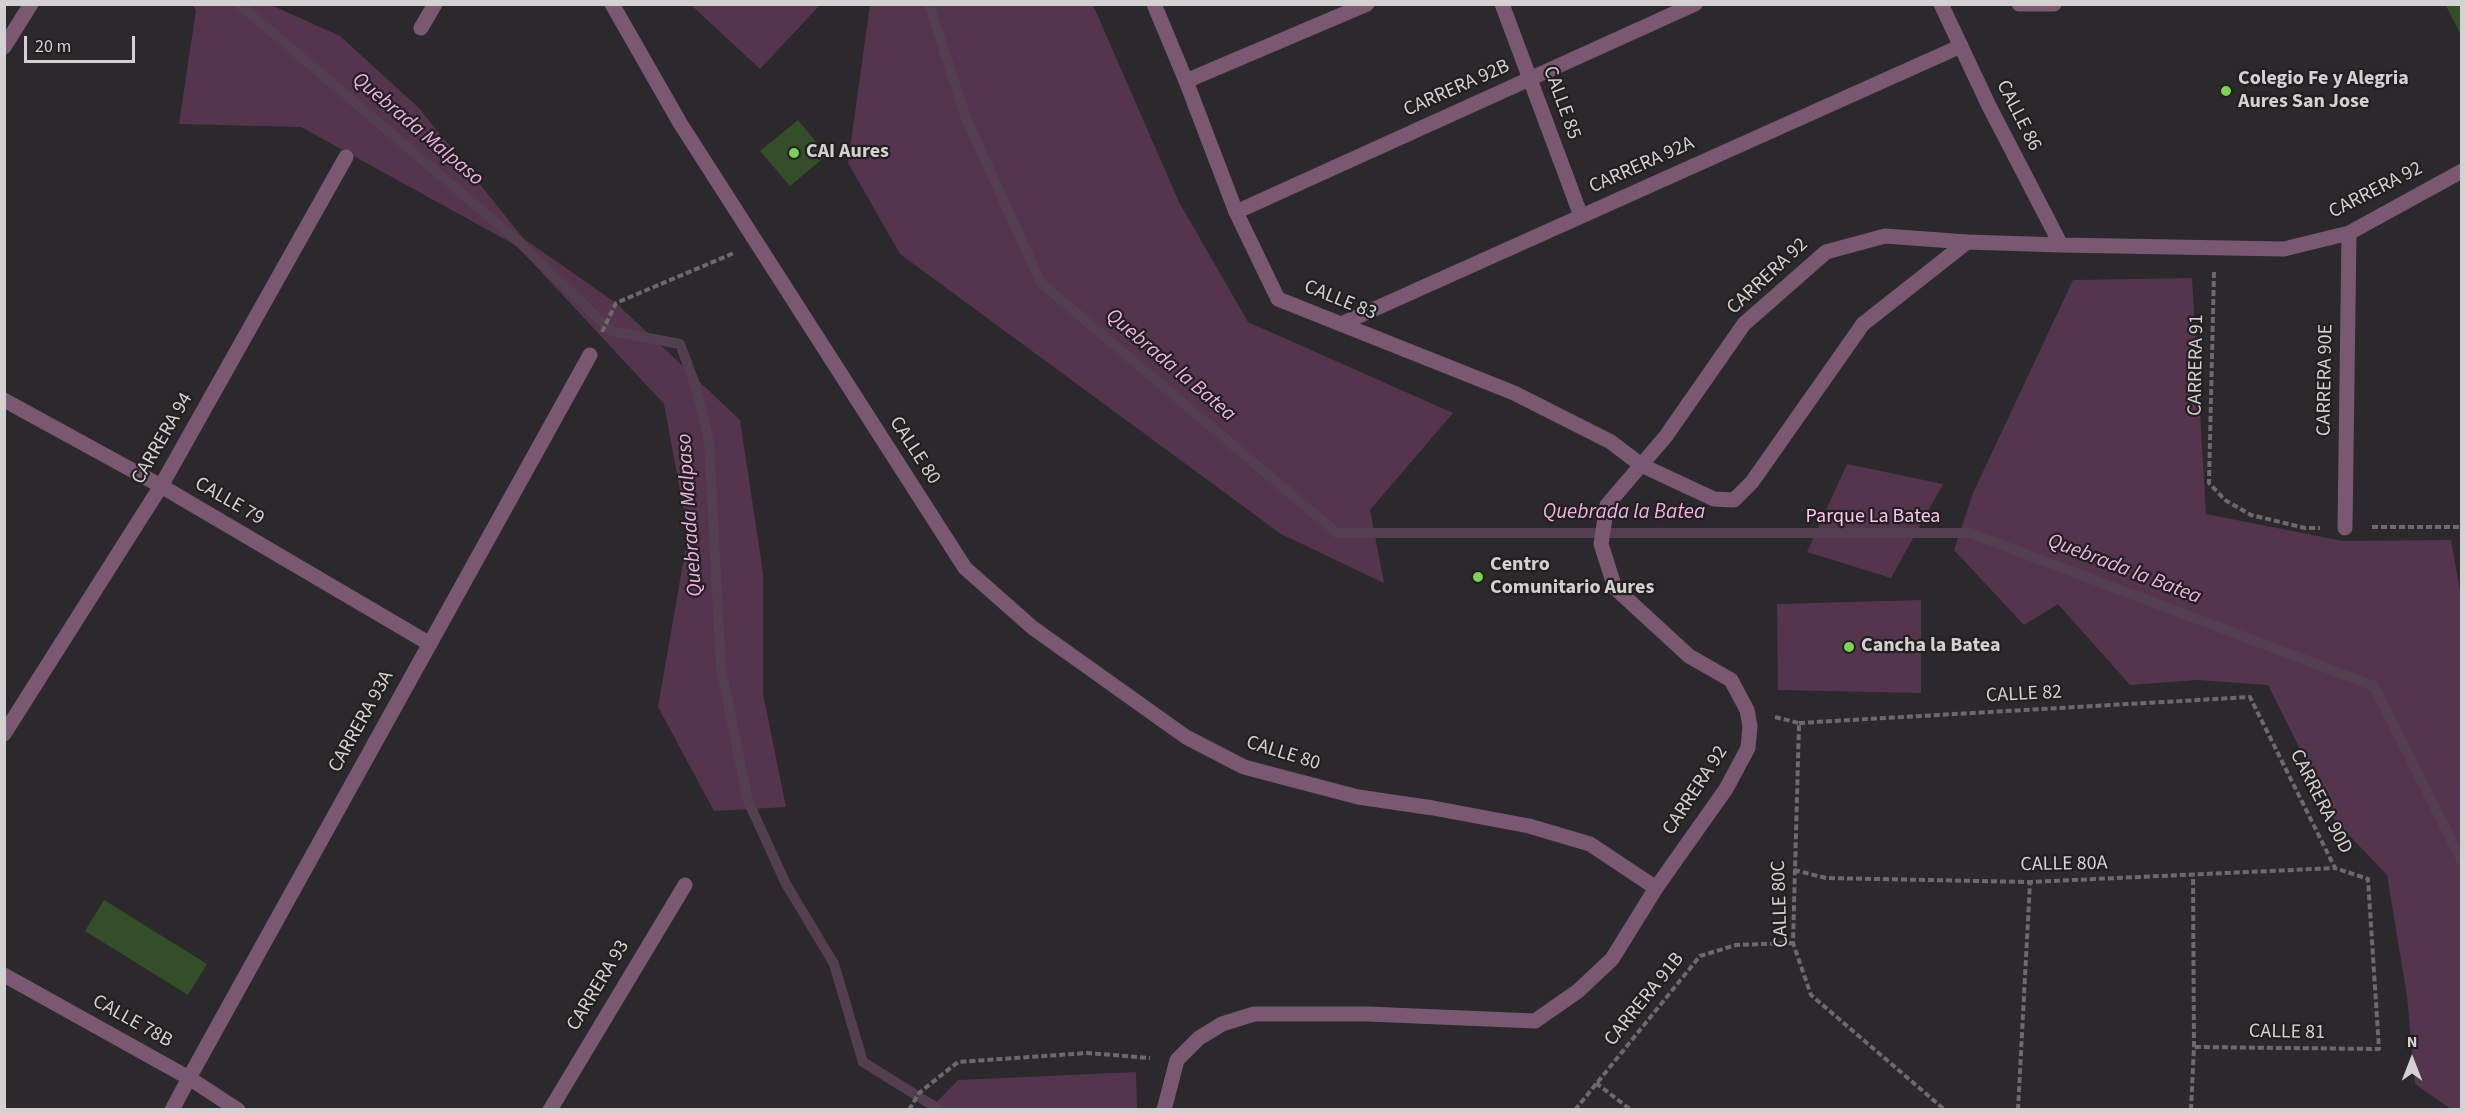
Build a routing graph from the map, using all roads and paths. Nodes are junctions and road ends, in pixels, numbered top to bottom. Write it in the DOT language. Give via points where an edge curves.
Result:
graph roads {
  1 [pos="31,4"];
  2 [pos="435,4"];
  3 [pos="612,4"];
  4 [pos="1154,4"];
  5 [pos="1367,4"];
  6 [pos="1502,4"];
  7 [pos="1695,4"];
  8 [pos="1941,4"];
  9 [pos="2019,4"];
  10 [pos="2054,4"];
  11 [pos="421,28"];
  12 [pos="1961,46"];
  13 [pos="4,47"];
  14 [pos="1530,80"];
  15 [pos="1186,81"];
  16 [pos="346,157"];
  17 [pos="2462,171"];
  18 [pos="1236,212"];
  19 [pos="1581,216"];
  20 [pos="2349,233"];
  21 [pos="1967,242"];
  22 [pos="757,244"];
  23 [pos="2061,245"];
  24 [pos="2215,247"];
  25 [pos="616,303"];
  26 [pos="1341,324"];
  27 [pos="590,356"];
  28 [pos="4,400"];
  29 [pos="1641,465"];
  30 [pos="2209,483"];
  31 [pos="161,486"];
  32 [pos="2345,528"];
  33 [pos="430,644"];
  34 [pos="2250,697"];
  35 [pos="1747,710"];
  36 [pos="1799,723"];
  37 [pos="4,734"];
  38 [pos="2335,868"];
  39 [pos="1794,870"];
  40 [pos="2193,876"];
  41 [pos="2030,882"];
  42 [pos="685,885"];
  43 [pos="1656,888"];
  44 [pos="1793,943"];
  45 [pos="4,975"];
  46 [pos="2194,1047"];
  47 [pos="2379,1049"];
  48 [pos="1177,1060"];
  49 [pos="189,1078"];
  50 [pos="1596,1083"];
  51 [pos="172,1110"];
  52 [pos="238,1110"];
  53 [pos="550,1110"];
  54 [pos="909,1110"];
  55 [pos="1164,1110"];
  56 [pos="1575,1110"];
  57 [pos="1631,1110"];
  58 [pos="1945,1110"];
  59 [pos="2018,1110"];
  60 [pos="2191,1110"];
  1 -- 13 [label="street"];
  2 -- 11 [label="street"];
  3 -- 22 [label="street, CALLE 80" via="680,123"];
  4 -- 15 [label="street, CALLE 83"];
  5 -- 15 [label="street"];
  6 -- 14 [label="street, CALLE 85"];
  7 -- 14 [label="street, CARRERA 92B"];
  8 -- 12 [label="street, CALLE 86"];
  9 -- 10 [label="street"];
  12 -- 19 [label="street, CARRERA 92A"];
  12 -- 23 [label="street, CALLE 86"];
  14 -- 18 [label="street, CARRERA 92B"];
  14 -- 19 [label="street, CALLE 85"];
  15 -- 18 [label="street, CALLE 83"];
  16 -- 31 [label="street, CARRERA 94"];
  17 -- 20 [label="street, CARRERA 92"];
  18 -- 26 [label="street, CALLE 83" via="1278,299"];
  19 -- 26 [label="street, CARRERA 92A"];
  20 -- 24 [label="street, CARRERA 92" via="2284,249"];
  20 -- 32 [label="street, CARRERA 90E"];
  21 -- 23 [label="street, CARRERA 92"];
  21 -- 29 [label="street, CARRERA 92" via="1885,236 1826,252 1744,324 1666,436"];
  21 -- 29 [label="street, CALLE 83" via="1863,324 1752,482 1734,500 1714,499"];
  22 -- 25 [label="path"];
  22 -- 43 [label="street, CALLE 80" via="964,568 1033,628 1186,736 1244,767 1358,797 1529,826 1590,844"];
  23 -- 24 [label="street, CARRERA 92"];
  24 -- 30 [label="path, CARRERA 91"];
  26 -- 29 [label="street, CALLE 83" via="1514,393 1611,442"];
  27 -- 33 [label="street, CARRERA 93A"];
  28 -- 31 [label="street, CALLE 79"];
  29 -- 35 [label="street, CARRERA 92" via="1607,505 1601,544 1615,588 1689,656 1731,680"];
  31 -- 33 [label="street, CALLE 79"];
  31 -- 37 [label="street, CARRERA 94"];
  33 -- 49 [label="street, CARRERA 93A"];
  34 -- 36 [label="path, CALLE 82"];
  34 -- 38 [label="path, CARRERA 90D"];
  35 -- 36 [label="path"];
  35 -- 43 [label="street, CARRERA 92" via="1748,748 1726,789"];
  36 -- 39 [label="path, CALLE 80C"];
  38 -- 40 [label="path, CALLE 80A"];
  38 -- 47 [label="path, CARRERA 90D" via="2368,879"];
  39 -- 41 [label="path, CALLE 80A" via="1826,878"];
  39 -- 44 [label="path, CALLE 80C"];
  40 -- 41 [label="path, CALLE 80A"];
  40 -- 46 [label="path"];
  41 -- 59 [label="path"];
  42 -- 53 [label="street, CARRERA 93"];
  43 -- 48 [label="street" via="1612,959 1578,991 1535,1021 1254,1014 1222,1024 1199,1038"];
  44 -- 50 [label="path, CARRERA 91B" via="1736,945 1700,956"];
  44 -- 58 [label="path, CALLE 80C" via="1811,996"];
  45 -- 49 [label="street, CALLE 78B"];
  46 -- 47 [label="path, CALLE 81"];
  46 -- 60 [label="path"];
  48 -- 54 [label="path" via="1087,1053 958,1062 919,1093"];
  48 -- 55 [label="street"];
  49 -- 51 [label="street, CARRERA 93A"];
  49 -- 52 [label="street, CALLE 78B"];
  50 -- 56 [label="path, CARRERA 91B"];
  50 -- 57 [label="path"];
}
